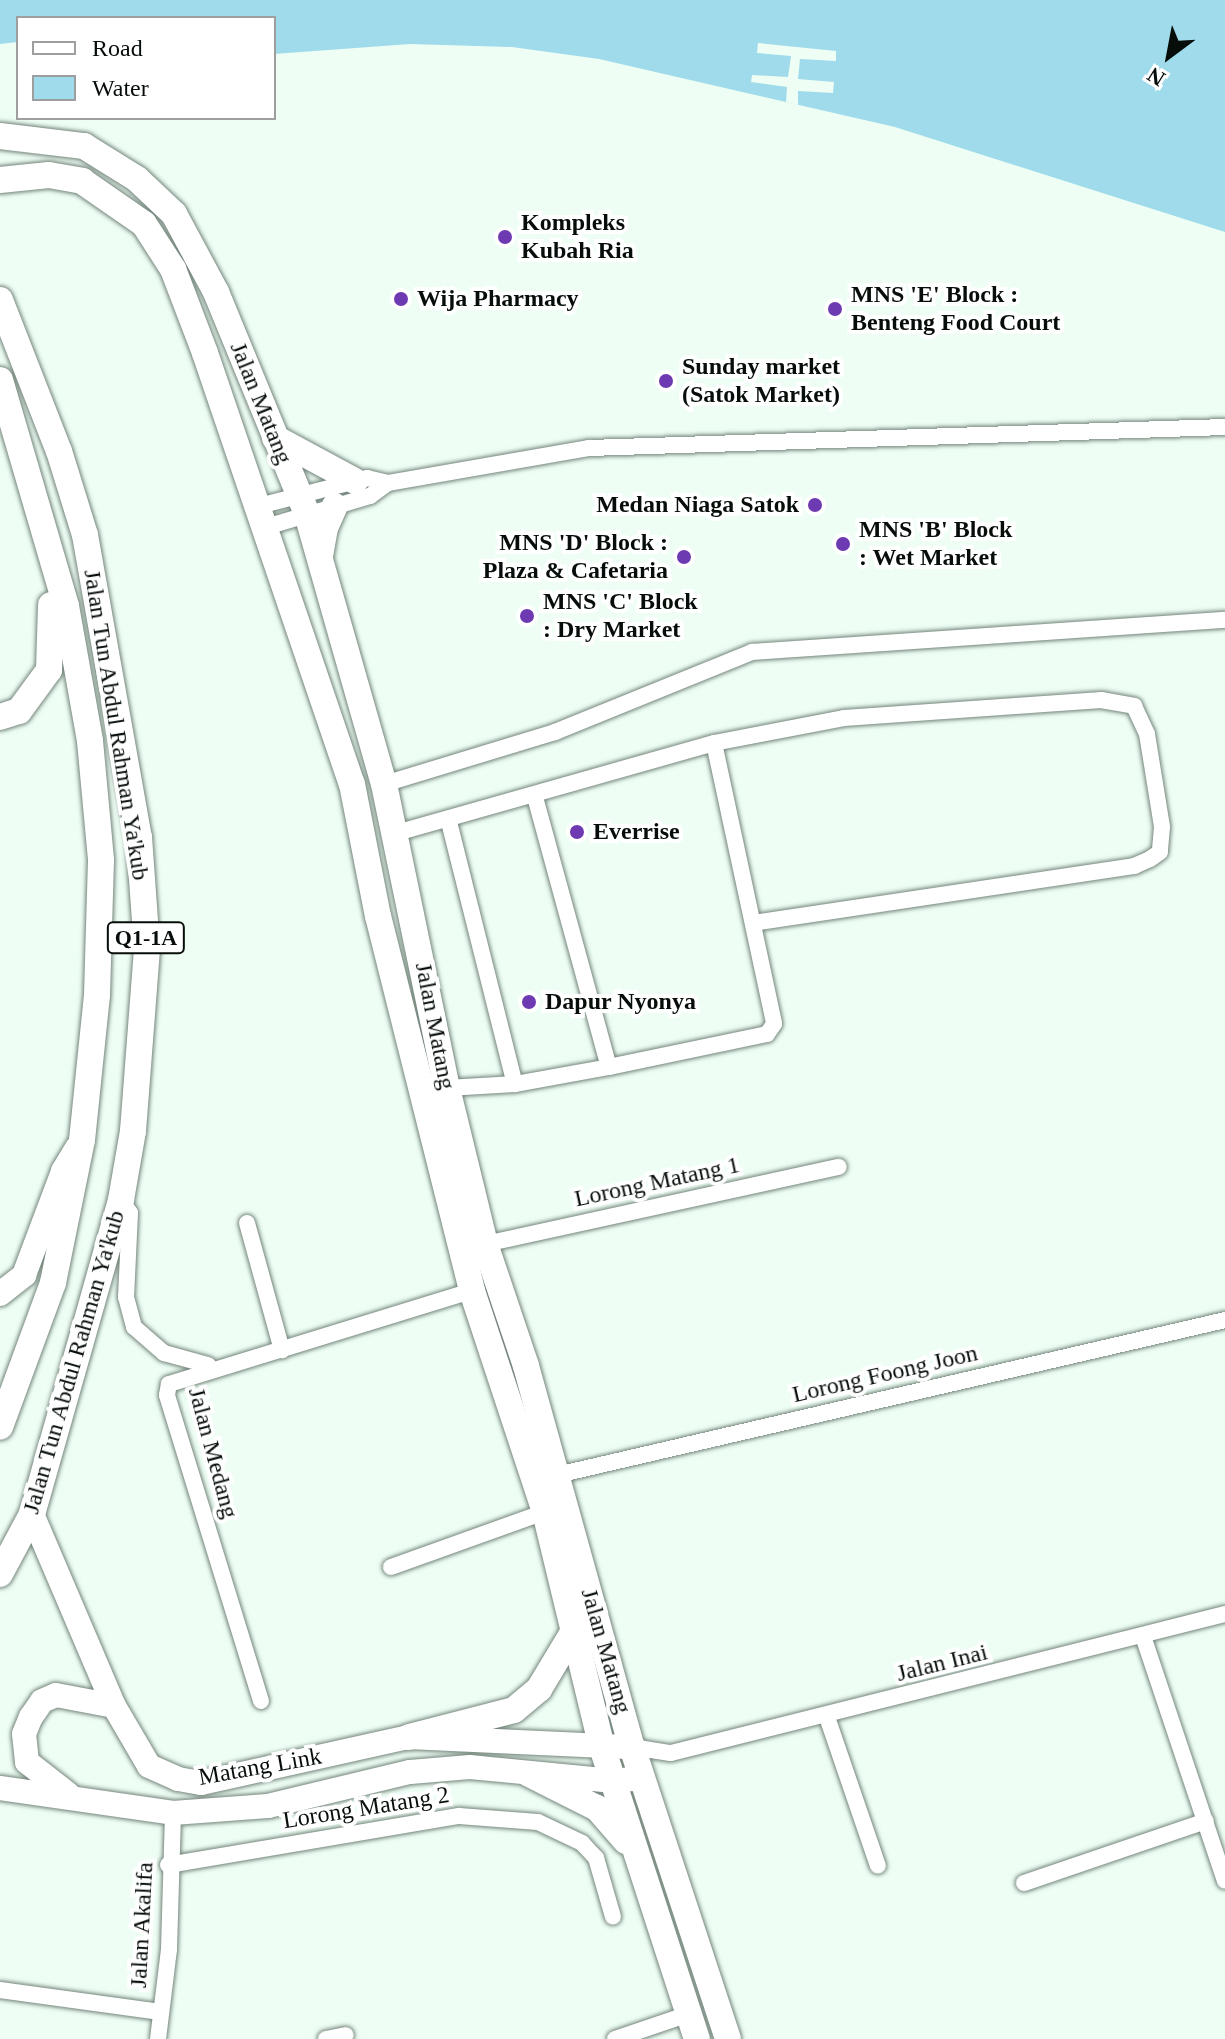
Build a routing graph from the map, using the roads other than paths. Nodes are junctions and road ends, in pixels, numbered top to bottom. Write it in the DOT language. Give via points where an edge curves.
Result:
graph roads {
  1 [pos="0,136"];
  2 [pos="0,180"];
  3 [pos="0,300"];
  4 [pos="0,380"];
  5 [pos="1225,427"];
  6 [pos="275,438"];
  7 [pos="355,481"];
  8 [pos="388,483"];
  9 [pos="303,504"];
  10 [pos="335,506"];
  11 [pos="262,517"];
  12 [pos="47,538"];
  13 [pos="320,561"];
  14 [pos="1225,620"];
  15 [pos="0,717"];
  16 [pos="714,743"];
  17 [pos="384,784"];
  18 [pos="535,797"];
  19 [pos="449,822"];
  20 [pos="396,833"];
  21 [pos="753,923"];
  22 [pos="609,1067"];
  23 [pos="515,1084"];
  24 [pos="447,1088"];
  25 [pos="82,1140"];
  26 [pos="839,1167"];
  27 [pos="121,1200"];
  28 [pos="247,1223"];
  29 [pos="485,1244"];
  30 [pos="472,1291"];
  31 [pos="0,1294"];
  32 [pos="1225,1320"];
  33 [pos="282,1350"];
  34 [pos="225,1367"];
  35 [pos="0,1427"];
  36 [pos="557,1475"];
  37 [pos="545,1512"];
  38 [pos="32,1514"];
  39 [pos="391,1567"];
  40 [pos="0,1574"];
  41 [pos="1225,1614"];
  42 [pos="575,1629"];
  43 [pos="1143,1636"];
  44 [pos="261,1701"];
  45 [pos="114,1706"];
  46 [pos="827,1717"];
  47 [pos="409,1737"];
  48 [pos="602,1747"];
  49 [pos="632,1747"];
  50 [pos="671,1753"];
  51 [pos="529,1774"];
  52 [pos="642,1778"];
  53 [pos="613,1781"];
  54 [pos="0,1788"];
  55 [pos="70,1795"];
  56 [pos="173,1813"];
  57 [pos="1206,1821"];
  58 [pos="638,1862"];
  59 [pos="168,1865"];
  60 [pos="878,1866"];
  61 [pos="1225,1881"];
  62 [pos="1024,1883"];
  63 [pos="613,1917"];
  64 [pos="0,1990"];
  65 [pos="160,2012"];
  66 [pos="689,2014"];
  67 [pos="346,2035"];
  68 [pos="158,2039"];
  69 [pos="326,2039"];
  70 [pos="615,2039"];
  71 [pos="697,2039"];
  72 [pos="728,2039"];
  1 -- 6 [label="main road, Jalan Matang" via="84,146 137,179 174,214 216,292"];
  2 -- 11 [label="main road, Jalan Matang" via="49,175 82,181 144,224 173,269"];
  3 -- 27 [label="main road, Jalan Tun Abdul Rahman Ya'kub / Q1-1A" via="59,451 85,535 139,837 147,949 133,1131"];
  4 -- 12 [label="main road, Jalan Tun Abdul Rahman Ya'kub"];
  5 -- 8 [label="street" via="589,448"];
  6 -- 7 [label="main road"];
  6 -- 9 [label="main road, Jalan Matang"];
  7 -- 8 [label="street"];
  7 -- 9 [label="street"];
  8 -- 10 [label="street" via="370,496"];
  9 -- 10 [label="street"];
  9 -- 11 [label="street"];
  9 -- 13 [label="main road, Jalan Matang"];
  10 -- 13 [label="main road"];
  11 -- 30 [label="main road, Jalan Matang" via="352,784 378,916"];
  12 -- 15 [label="main road" via="53,637 49,670 19,711"];
  12 -- 25 [label="main road, Jalan Tun Abdul Rahman Ya'kub" via="66,606 90,741 101,860 97,995"];
  13 -- 17 [label="main road, Jalan Matang"];
  14 -- 17 [label="street" via="752,652 555,732"];
  16 -- 18 [label="street"];
  16 -- 21 [label="street"];
  16 -- 21 [label="street" via="844,718 1101,700 1134,706 1147,734 1162,827 1160,852 1150,859 1134,866"];
  17 -- 20 [label="main road, Jalan Matang"];
  18 -- 19 [label="street"];
  18 -- 22 [label="street"];
  19 -- 20 [label="street"];
  19 -- 23 [label="street"];
  20 -- 24 [label="main road, Jalan Matang"];
  21 -- 22 [label="street" via="774,1024 767,1034"];
  22 -- 23 [label="street"];
  23 -- 24 [label="street"];
  24 -- 29 [label="main road, Jalan Matang"];
  25 -- 31 [label="street" via="63,1171 24,1275"];
  25 -- 35 [label="main road, Jalan Tun Abdul Rahman Ya'kub" via="53,1283"];
  26 -- 29 [label="street, Lorong Matang 1"];
  27 -- 34 [label="street" via="130,1213 126,1297 134,1327 147,1342 189,1364"];
  27 -- 38 [label="main road, Jalan Tun Abdul Rahman Ya'kub / Q1-1A"];
  28 -- 33 [label="street"];
  29 -- 36 [label="main road, Jalan Matang"];
  30 -- 33 [label="street, Jalan Medang"];
  30 -- 37 [label="main road, Jalan Matang"];
  32 -- 36 [label="street, Lorong Foong Joon"];
  33 -- 34 [label="street, Jalan Medang"];
  34 -- 44 [label="street, Jalan Medang" via="174,1379 167,1395"];
  36 -- 49 [label="main road, Jalan Matang"];
  37 -- 39 [label="street"];
  37 -- 42 [label="main road, Jalan Matang"];
  38 -- 40 [label="main road, Jalan Tun Abdul Rahman Ya'kub / Q1-1A"];
  38 -- 45 [label="street, Matang Link"];
  41 -- 43 [label="street, Jalan Inai"];
  42 -- 47 [label="main road" via="539,1689 514,1710"];
  42 -- 48 [label="main road, Jalan Matang"];
  43 -- 46 [label="street, Jalan Inai"];
  43 -- 57 [label="street"];
  45 -- 47 [label="street, Matang Link" via="149,1766 201,1783"];
  45 -- 55 [label="street" via="56,1695 42,1701 31,1717 24,1734 27,1762"];
  46 -- 50 [label="street, Jalan Inai"];
  46 -- 60 [label="street"];
  47 -- 48 [label="street, Matang Link"];
  48 -- 49 [label="street, Matang Link"];
  48 -- 53 [label="main road, Jalan Matang"];
  49 -- 50 [label="street"];
  49 -- 52 [label="main road, Jalan Matang"];
  50 -- 52 [label="street"];
  51 -- 53 [label="street, Matang Link"];
  51 -- 56 [label="street, Matang Link" via="470,1767 410,1772 268,1806"];
  51 -- 58 [label="main road" via="597,1808 620,1830"];
  52 -- 53 [label="street, Matang Link"];
  52 -- 72 [label="main road, Jalan Matang"];
  53 -- 58 [label="main road, Jalan Matang"];
  54 -- 55 [label="street, Matang Link"];
  55 -- 56 [label="street, Matang Link"];
  56 -- 59 [label="street, Jalan Akalifa"];
  57 -- 61 [label="street"];
  57 -- 62 [label="street"];
  58 -- 66 [label="main road, Jalan Matang"];
  59 -- 63 [label="street, Lorong Matang 2" via="459,1816 538,1822 582,1843 596,1858"];
  59 -- 65 [label="street, Jalan Akalifa" via="169,1949"];
  64 -- 65 [label="street"];
  65 -- 68 [label="street, Jalan Akalifa"];
  66 -- 70 [label="street"];
  66 -- 71 [label="main road, Jalan Matang"];
  67 -- 69 [label="street"];
}
